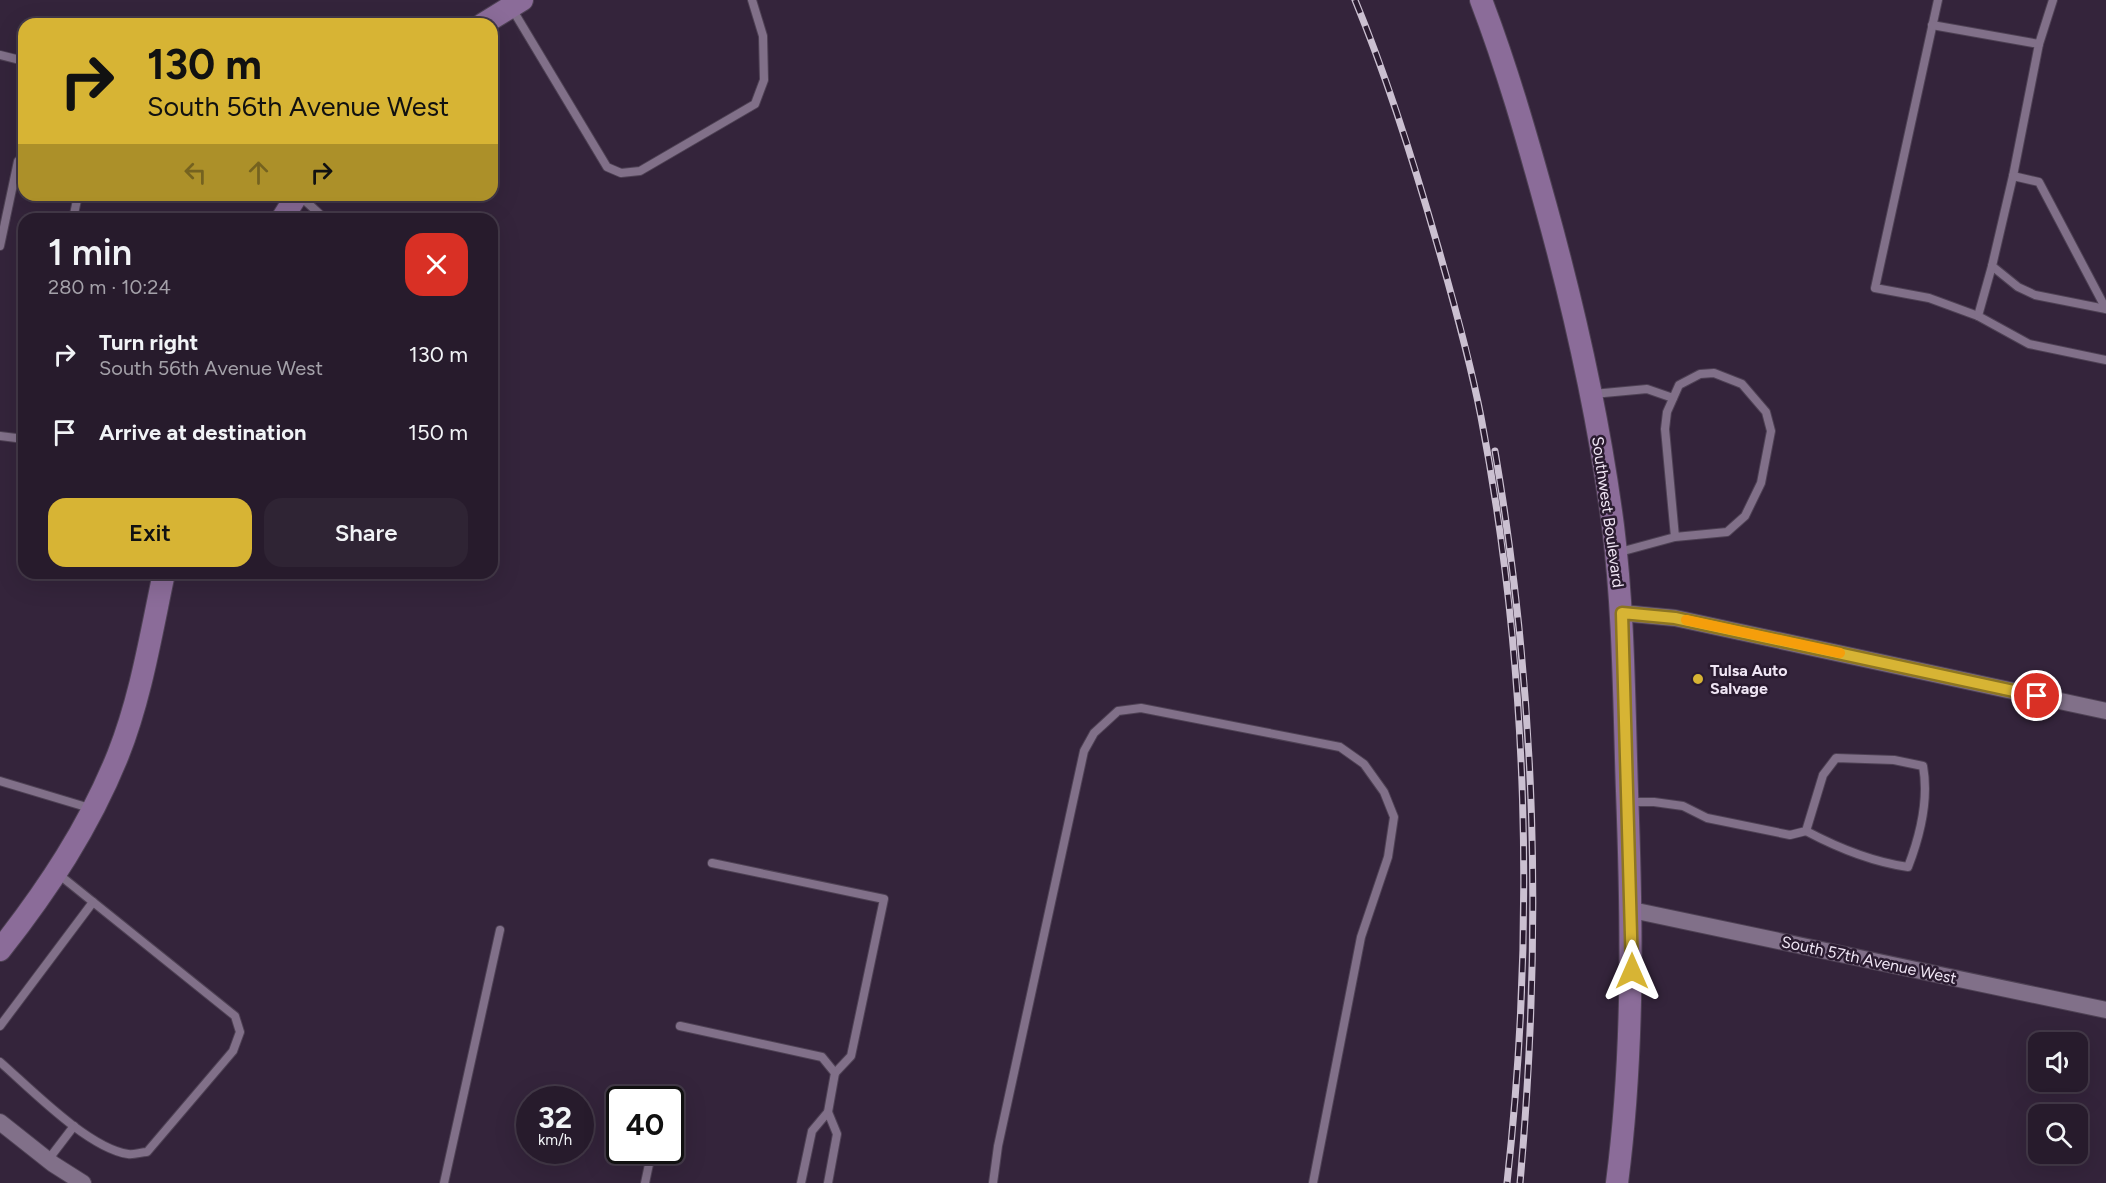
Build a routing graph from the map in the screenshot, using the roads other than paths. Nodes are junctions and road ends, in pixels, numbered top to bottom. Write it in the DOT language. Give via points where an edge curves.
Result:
graph roads {
  1 [pos="752,0"];
  2 [pos="1481,0"];
  3 [pos="1938,0"];
  4 [pos="2053,0"];
  5 [pos="517,3"];
  6 [pos="493,18"];
  7 [pos="1932,25"];
  8 [pos="2039,44"];
  9 [pos="0,55"];
  10 [pos="18,60"];
  11 [pos="18,161"];
  12 [pos="2013,176"];
  13 [pos="305,201"];
  14 [pos="318,213"];
  15 [pos="0,246"];
  16 [pos="1992,266"];
  17 [pos="2106,309"];
  18 [pos="1978,316"];
  19 [pos="2106,360"];
  20 [pos="1590,394"];
  21 [pos="1673,398"];
  22 [pos="0,436"];
  23 [pos="18,440"];
  24 [pos="1675,537"];
  25 [pos="1616,553"];
  26 [pos="163,579"];
  27 [pos="1622,613"];
  28 [pos="2106,711"];
  29 [pos="0,781"];
  30 [pos="1627,802"];
  31 [pos="93,809"];
  32 [pos="1806,831"];
  33 [pos="712,863"];
  34 [pos="57,873"];
  35 [pos="93,902"];
  36 [pos="1632,910"];
  37 [pos="500,930"];
  38 [pos="0,950"];
  39 [pos="2106,1010"];
  40 [pos="0,1026"];
  41 [pos="680,1026"];
  42 [pos="0,1062"];
  43 [pos="835,1073"];
  44 [pos="828,1112"];
  45 [pos="0,1122"];
  46 [pos="74,1126"];
  47 [pos="48,1160"];
  48 [pos="649,1164"];
  49 [pos="996,1182"];
  50 [pos="81,1183"];
  51 [pos="444,1183"];
  52 [pos="645,1183"];
  53 [pos="801,1183"];
  54 [pos="828,1183"];
  55 [pos="1312,1183"];
  56 [pos="1617,1183"];
  1 -- 5 [label="lane" via="763,36 764,69 755,104 640,171 621,173 607,167"];
  2 -- 20 [label="street, Southwest Boulevard" via="1533,161"];
  3 -- 7 [label="lane"];
  4 -- 8 [label="lane"];
  5 -- 6 [label="street"];
  7 -- 8 [label="lane"];
  7 -- 18 [label="lane" via="1875,288 1929,298"];
  8 -- 12 [label="lane"];
  9 -- 10 [label="lane"];
  11 -- 15 [label="lane"];
  12 -- 16 [label="lane"];
  12 -- 17 [label="lane" via="2039,182"];
  13 -- 14 [label="lane"];
  16 -- 17 [label="lane" via="2034,295"];
  16 -- 18 [label="lane"];
  18 -- 19 [label="lane" via="2029,344"];
  20 -- 21 [label="lane" via="1647,389"];
  20 -- 25 [label="street, Southwest Boulevard"];
  21 -- 24 [label="lane" via="1665,429"];
  21 -- 24 [label="lane" via="1679,385 1700,374 1727,376 1754,396 1766,412 1771,431 1761,483 1745,516 1727,532"];
  22 -- 23 [label="lane"];
  24 -- 25 [label="lane"];
  25 -- 27 [label="street, Southwest Boulevard"];
  26 -- 31 [label="street" via="131,716"];
  27 -- 28 [label="street" via="1675,618"];
  27 -- 30 [label="street, Southwest Boulevard"];
  29 -- 31 [label="lane"];
  30 -- 32 [label="lane" via="1683,806 1707,818 1790,835"];
  30 -- 36 [label="street, Southwest Boulevard"];
  31 -- 34 [label="street"];
  32 -- 32 [label="lane" via="1832,845 1908,867 1917,845 1927,786 1923,766 1894,760 1836,758 1823,775"];
  33 -- 43 [label="lane" via="884,899 850,1056"];
  34 -- 35 [label="lane"];
  34 -- 38 [label="street"];
  35 -- 40 [label="lane"];
  35 -- 46 [label="lane" via="235,1016 240,1032 232,1051 147,1152 129,1154"];
  36 -- 39 [label="street, South 57th Avenue West"];
  36 -- 56 [label="street, Southwest Boulevard" via="1629,1065"];
  37 -- 51 [label="lane"];
  41 -- 43 [label="lane" via="822,1057"];
  42 -- 46 [label="lane"];
  43 -- 44 [label="lane"];
  44 -- 53 [label="lane" via="813,1131"];
  44 -- 54 [label="lane" via="837,1134"];
  45 -- 47 [label="street"];
  46 -- 47 [label="lane"];
  47 -- 50 [label="street"];
  48 -- 52 [label="lane"];
  49 -- 55 [label="lane" via="998,1146 1084,751 1094,733 1118,711 1141,708 1340,747 1364,764 1384,792 1394,817 1388,857 1361,937"];
}
